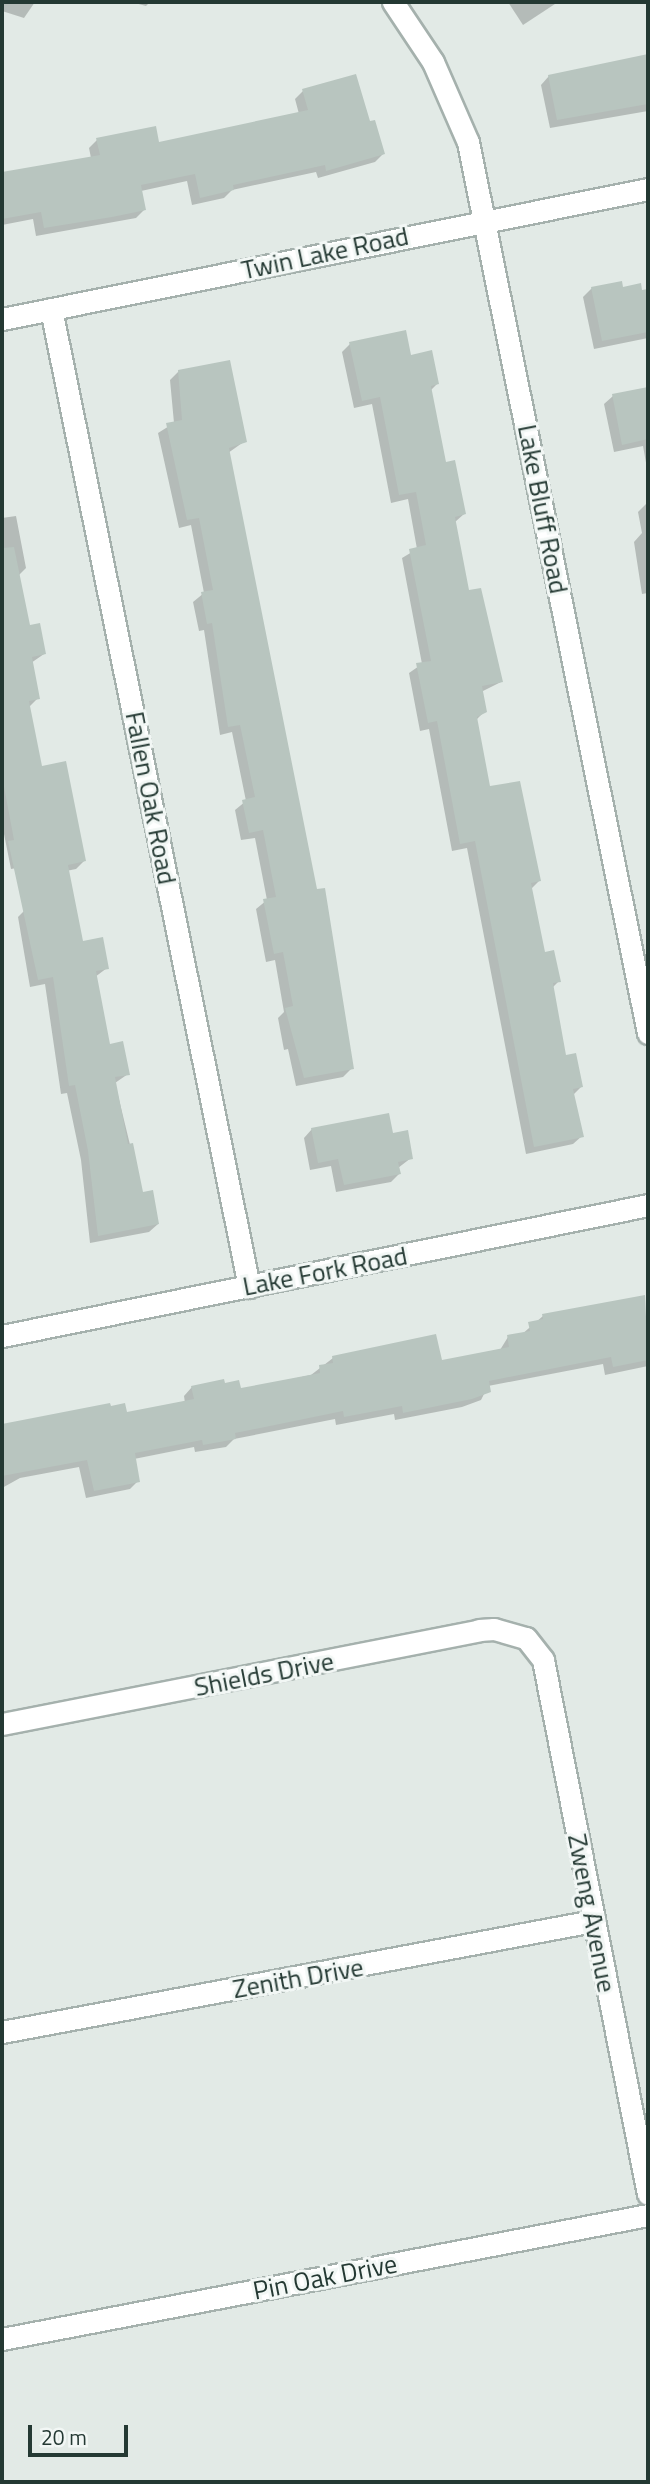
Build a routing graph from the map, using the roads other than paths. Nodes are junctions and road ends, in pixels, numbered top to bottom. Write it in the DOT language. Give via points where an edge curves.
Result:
graph roads {
  1 [pos="393,2"];
  2 [pos="648,189"];
  3 [pos="484,221"];
  4 [pos="51,309"];
  5 [pos="2,320"];
  6 [pos="648,1032"];
  7 [pos="648,1205"];
  8 [pos="249,1287"];
  9 [pos="2,1336"];
  10 [pos="526,1638"];
  11 [pos="2,1724"];
  12 [pos="593,1921"];
  13 [pos="2,2032"];
  14 [pos="648,2194"];
  15 [pos="648,2215"];
  16 [pos="2,2339"];
  1 -- 3 [label="street, Lake Bluff Road" via="452,101 468,142"];
  2 -- 3 [label="street, Twin Lake Road"];
  3 -- 4 [label="street, Twin Lake Road"];
  3 -- 6 [label="street, Lake Bluff Road"];
  4 -- 5 [label="street, Twin Lake Road"];
  4 -- 8 [label="street, Fallen Oak Road"];
  7 -- 8 [label="street, Lake Fork Road"];
  8 -- 9 [label="street, Lake Fork Road"];
  10 -- 11 [label="street, Shields Drive" via="495,1629 479,1630"];
  10 -- 12 [label="street, Zweng Avenue" via="543,1660"];
  12 -- 13 [label="street, Zenith Drive"];
  12 -- 14 [label="street, Zweng Avenue"];
  15 -- 16 [label="street, Pin Oak Drive"];
}
